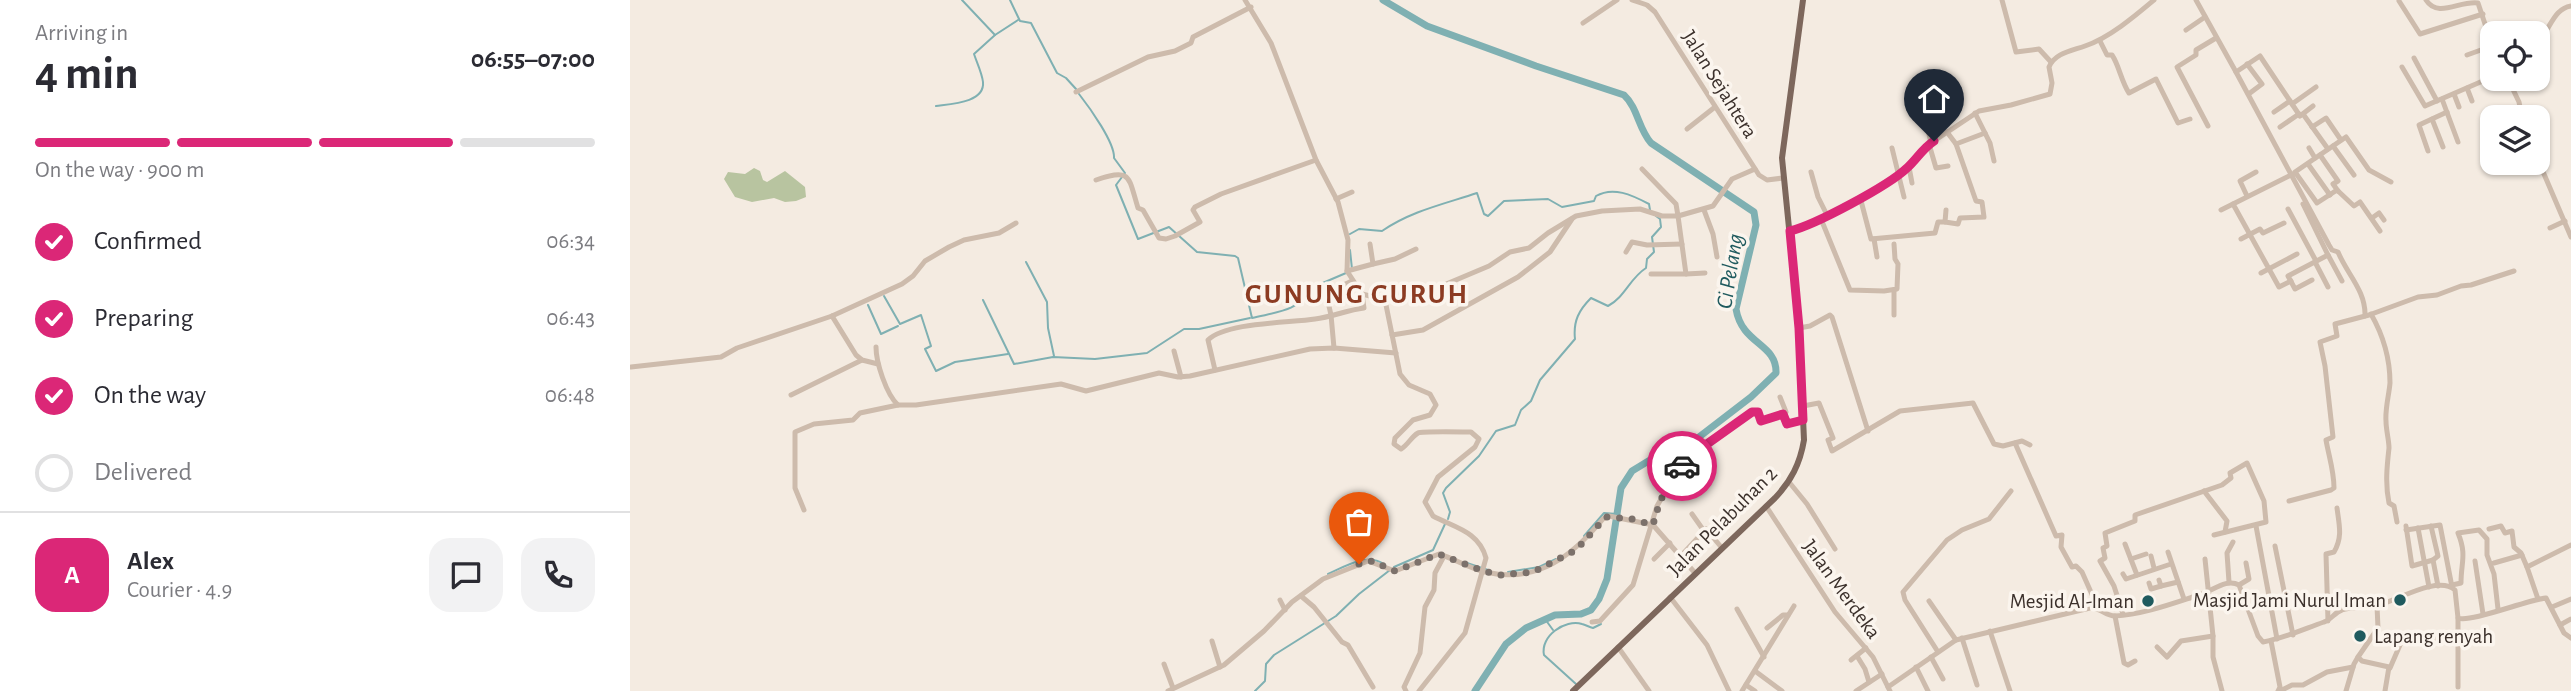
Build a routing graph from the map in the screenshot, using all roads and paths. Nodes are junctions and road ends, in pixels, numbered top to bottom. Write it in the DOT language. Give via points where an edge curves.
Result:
graph roads {
  1 [pos="1245,0"];
  2 [pos="1617,0"];
  3 [pos="1632,0"];
  4 [pos="1803,0"];
  5 [pos="2002,0"];
  6 [pos="2154,0"];
  7 [pos="2196,0"];
  8 [pos="2426,0"];
  9 [pos="2399,1"];
  10 [pos="2451,3"];
  11 [pos="2566,4"];
  12 [pos="1251,7"];
  13 [pos="2483,15"];
  14 [pos="2205,17"];
  15 [pos="2485,21"];
  16 [pos="1583,23"];
  17 [pos="2550,27"];
  18 [pos="2186,30"];
  19 [pos="1278,32"];
  20 [pos="1268,37"];
  21 [pos="2216,38"];
  22 [pos="2100,41"];
  23 [pos="2480,50"];
  24 [pos="2468,55"];
  25 [pos="2414,58"];
  26 [pos="2051,62"];
  27 [pos="2247,64"];
  28 [pos="2403,67"];
  29 [pos="2236,72"];
  30 [pos="2480,82"];
  31 [pos="2316,87"];
  32 [pos="2467,88"];
  33 [pos="1076,92"];
  34 [pos="2249,93"];
  35 [pos="2454,94"];
  36 [pos="2439,100"];
  37 [pos="2472,101"];
  38 [pos="2291,103"];
  39 [pos="2314,106"];
  40 [pos="1715,107"];
  41 [pos="2459,107"];
  42 [pos="2447,112"];
  43 [pos="1921,113"];
  44 [pos="1975,113"];
  45 [pos="2274,113"];
  46 [pos="2301,116"];
  47 [pos="2190,119"];
  48 [pos="2432,119"];
  49 [pos="2208,126"];
  50 [pos="2280,127"];
  51 [pos="2312,127"];
  52 [pos="1687,129"];
  53 [pos="1947,132"];
  54 [pos="1985,132"];
  55 [pos="2341,140"];
  56 [pos="2458,142"];
  57 [pos="1930,144"];
  58 [pos="1956,144"];
  59 [pos="2443,147"];
  60 [pos="1892,148"];
  61 [pos="2309,148"];
  62 [pos="2331,148"];
  63 [pos="2428,151"];
  64 [pos="2281,155"];
  65 [pos="2318,157"];
  66 [pos="1316,160"];
  67 [pos="1994,161"];
  68 [pos="2308,164"];
  69 [pos="1948,166"];
  70 [pos="1909,167"];
  71 [pos="1642,169"];
  72 [pos="1755,169"];
  73 [pos="1811,172"];
  74 [pos="2256,172"];
  75 [pos="1898,174"];
  76 [pos="2292,174"];
  77 [pos="2545,175"];
  78 [pos="2354,176"];
  79 [pos="1783,178"];
  80 [pos="1096,180"];
  81 [pos="2291,182"];
  82 [pos="2391,182"];
  83 [pos="1912,183"];
  84 [pos="2337,190"];
  85 [pos="1352,192"];
  86 [pos="2330,195"];
  87 [pos="2247,196"];
  88 [pos="1860,197"];
  89 [pos="1904,197"];
  90 [pos="1336,199"];
  91 [pos="2302,201"];
  92 [pos="2233,204"];
  93 [pos="2288,209"];
  94 [pos="1704,210"];
  95 [pos="1946,210"];
  96 [pos="2221,210"];
  97 [pos="1827,215"];
  98 [pos="1678,216"];
  99 [pos="1572,218"];
  100 [pos="2372,218"];
  101 [pos="1821,219"];
  102 [pos="2384,220"];
  103 [pos="2565,221"];
  104 [pos="1945,222"];
  105 [pos="1016,223"];
  106 [pos="2284,223"];
  107 [pos="2550,228"];
  108 [pos="1790,231"];
  109 [pos="2380,231"];
  110 [pos="2250,234"];
  111 [pos="2571,237"];
  112 [pos="1874,239"];
  113 [pos="2241,239"];
  114 [pos="1370,244"];
  115 [pos="1682,244"];
  116 [pos="1894,244"];
  117 [pos="1416,249"];
  118 [pos="1626,252"];
  119 [pos="2297,254"];
  120 [pos="2328,255"];
  121 [pos="1717,257"];
  122 [pos="1877,257"];
  123 [pos="2315,262"];
  124 [pos="1373,264"];
  125 [pos="2269,269"];
  126 [pos="1347,271"];
  127 [pos="2514,271"];
  128 [pos="1705,273"];
  129 [pos="2261,273"];
  130 [pos="1651,274"];
  131 [pos="1686,274"];
  132 [pos="2312,280"];
  133 [pos="1352,281"];
  134 [pos="2291,281"];
  135 [pos="2342,281"];
  136 [pos="2328,287"];
  137 [pos="1894,290"];
  138 [pos="1362,293"];
  139 [pos="1378,298"];
  140 [pos="1331,315"];
  141 [pos="1894,315"];
  142 [pos="2368,315"];
  143 [pos="832,316"];
  144 [pos="1799,328"];
  145 [pos="1392,335"];
  146 [pos="876,347"];
  147 [pos="1334,348"];
  148 [pos="1174,351"];
  149 [pos="1396,353"];
  150 [pos="862,360"];
  151 [pos="878,364"];
  152 [pos="631,367"];
  153 [pos="1216,370"];
  154 [pos="1181,377"];
  155 [pos="791,395"];
  156 [pos="1780,397"];
  157 [pos="898,405"];
  158 [pos="1803,405"];
  159 [pos="1783,414"];
  160 [pos="1803,420"];
  161 [pos="1868,431"];
  162 [pos="2015,443"];
  163 [pos="2031,445"];
  164 [pos="1789,482"];
  165 [pos="2011,491"];
  166 [pos="2204,491"];
  167 [pos="2288,501"];
  168 [pos="1766,506"];
  169 [pos="2337,508"];
  170 [pos="804,510"];
  171 [pos="1692,514"];
  172 [pos="2397,522"];
  173 [pos="1653,525"];
  174 [pos="2256,526"];
  175 [pos="2431,526"];
  176 [pos="2418,528"];
  177 [pos="2489,528"];
  178 [pos="1704,531"];
  179 [pos="2225,532"];
  180 [pos="2214,535"];
  181 [pos="2233,542"];
  182 [pos="1670,543"];
  183 [pos="2125,544"];
  184 [pos="2571,545"];
  185 [pos="2275,546"];
  186 [pos="1722,548"];
  187 [pos="1835,548"];
  188 [pos="2168,552"];
  189 [pos="2487,555"];
  190 [pos="2522,555"];
  191 [pos="1444,556"];
  192 [pos="1680,557"];
  193 [pos="1654,559"];
  194 [pos="2131,559"];
  195 [pos="2205,559"];
  196 [pos="2433,560"];
  197 [pos="2475,561"];
  198 [pos="2426,562"];
  199 [pos="2246,563"];
  200 [pos="2494,563"];
  201 [pos="2171,564"];
  202 [pos="2464,564"];
  203 [pos="2527,567"];
  204 [pos="2154,568"];
  205 [pos="1484,570"];
  206 [pos="1695,573"];
  207 [pos="2123,574"];
  208 [pos="2137,575"];
  209 [pos="2178,582"];
  210 [pos="2229,582"];
  211 [pos="2149,583"];
  212 [pos="2239,585"];
  213 [pos="2438,586"];
  214 [pos="2452,586"];
  215 [pos="2429,587"];
  216 [pos="2210,592"];
  217 [pos="1301,596"];
  218 [pos="1670,597"];
  219 [pos="2571,598"];
  220 [pos="2184,599"];
  221 [pos="2538,599"];
  222 [pos="1280,600"];
  223 [pos="1929,601"];
  224 [pos="1794,606"];
  225 [pos="2377,606"];
  226 [pos="2552,607"];
  227 [pos="2098,608"];
  228 [pos="1284,609"];
  229 [pos="1737,609"];
  230 [pos="2498,609"];
  231 [pos="2123,614"];
  232 [pos="2483,614"];
  233 [pos="1788,615"];
  234 [pos="2115,616"];
  235 [pos="2458,618"];
  236 [pos="2571,619"];
  237 [pos="2328,621"];
  238 [pos="1592,622"];
  239 [pos="2560,625"];
  240 [pos="1767,628"];
  241 [pos="1990,631"];
  242 [pos="2293,635"];
  243 [pos="2213,636"];
  244 [pos="2571,638"];
  245 [pos="1959,639"];
  246 [pos="2442,639"];
  247 [pos="2274,640"];
  248 [pos="1212,641"];
  249 [pos="2158,647"];
  250 [pos="1618,648"];
  251 [pos="1866,648"];
  252 [pos="1938,652"];
  253 [pos="1764,657"];
  254 [pos="1931,657"];
  255 [pos="2358,657"];
  256 [pos="2135,661"];
  257 [pos="1164,664"];
  258 [pos="1222,664"];
  259 [pos="1916,667"];
  260 [pos="2353,667"];
  261 [pos="2390,668"];
  262 [pos="1755,671"];
  263 [pos="1882,674"];
  264 [pos="1943,679"];
  265 [pos="1869,682"];
  266 [pos="1977,685"];
  267 [pos="1373,687"];
  268 [pos="2458,687"];
  269 [pos="1172,688"];
  270 [pos="1744,688"];
  271 [pos="1889,689"];
  272 [pos="1406,691"];
  273 [pos="1419,691"];
  274 [pos="1573,691"];
  275 [pos="1649,691"];
  276 [pos="1729,691"];
  277 [pos="1755,691"];
  278 [pos="1782,691"];
  279 [pos="1856,691"];
  280 [pos="1928,691"];
  281 [pos="2010,691"];
  282 [pos="2222,691"];
  283 [pos="2279,691"];
  284 [pos="2346,691"];
  285 [pos="2385,691"];
  1 -- 12 [label="street"];
  2 -- 16 [label="street"];
  3 -- 40 [label="street, Jalan Sejahtera" via="1654,12"];
  4 -- 79 [label="main road, Jalan Pelabuhan 2"];
  5 -- 26 [label="street" via="2015,52 2039,49"];
  6 -- 22 [label="street"];
  7 -- 14 [label="street"];
  8 -- 10 [label="street" via="2434,9"];
  9 -- 13 [label="street" via="2420,34"];
  10 -- 13 [label="street" via="2476,1"];
  11 -- 17 [label="street"];
  12 -- 20 [label="street"];
  12 -- 33 [label="street" via="1177,50 1148,57"];
  13 -- 15 [label="street"];
  14 -- 18 [label="street"];
  14 -- 21 [label="street"];
  19 -- 20 [label="street"];
  20 -- 66 [label="street"];
  21 -- 29 [label="street"];
  21 -- 49 [label="street" via="2177,67"];
  22 -- 26 [label="street"];
  22 -- 47 [label="street" via="2116,61 2129,93 2156,79 2178,123"];
  23 -- 24 [label="street"];
  25 -- 36 [label="street"];
  26 -- 44 [label="street" via="2050,94"];
  27 -- 29 [label="street"];
  27 -- 34 [label="street" via="2262,84"];
  27 -- 38 [label="street" via="2260,56"];
  28 -- 36 [label="street" via="2423,104"];
  29 -- 76 [label="street"];
  30 -- 32 [label="street"];
  31 -- 38 [label="street"];
  32 -- 35 [label="street"];
  32 -- 37 [label="street"];
  35 -- 36 [label="street"];
  35 -- 41 [label="street"];
  36 -- 42 [label="street"];
  38 -- 45 [label="street"];
  38 -- 46 [label="street"];
  39 -- 46 [label="street"];
  40 -- 52 [label="street"];
  40 -- 72 [label="street, Jalan Sejahtera"];
  42 -- 48 [label="street"];
  42 -- 56 [label="street"];
  43 -- 57 [label="street"];
  44 -- 53 [label="street"];
  44 -- 54 [label="street"];
  46 -- 50 [label="street"];
  46 -- 51 [label="street"];
  48 -- 59 [label="street"];
  48 -- 63 [label="street" via="2419,126"];
  51 -- 55 [label="street" via="2326,118"];
  51 -- 62 [label="street"];
  53 -- 57 [label="street"];
  53 -- 58 [label="street"];
  54 -- 58 [label="street"];
  54 -- 67 [label="street"];
  55 -- 62 [label="street"];
  55 -- 82 [label="street" via="2346,137 2369,170"];
  57 -- 69 [label="street" via="1936,168"];
  57 -- 70 [label="street"];
  58 -- 104 [label="street" via="1974,198 1982,202 1984,217 1960,218 1958,224"];
  60 -- 75 [label="street"];
  61 -- 65 [label="street"];
  62 -- 65 [label="street"];
  62 -- 78 [label="street"];
  64 -- 76 [label="street"];
  65 -- 68 [label="street"];
  65 -- 84 [label="street" via="2338,181 2333,184"];
  66 -- 80 [label="street" via="1195,207 1200,222 1166,239 1159,238 1138,208 1129,179 1117,173"];
  66 -- 90 [label="street"];
  68 -- 76 [label="street"];
  68 -- 86 [label="street"];
  70 -- 75 [label="street"];
  70 -- 83 [label="street"];
  71 -- 98 [label="street" via="1676,204"];
  72 -- 79 [label="street, Jalan Sejahtera" via="1764,179"];
  72 -- 94 [label="street" via="1739,175 1713,206"];
  73 -- 97 [label="street"];
  74 -- 87 [label="street" via="2240,181"];
  75 -- 88 [label="street"];
  75 -- 89 [label="street"];
  76 -- 81 [label="street"];
  76 -- 86 [label="street" via="2317,203"];
  76 -- 87 [label="street" via="2276,186"];
  76 -- 142 [label="street" via="2329,245 2359,287"];
  77 -- 103 [label="street"];
  79 -- 108 [label="main road, Jalan Pelabuhan 2"];
  84 -- 86 [label="street"];
  84 -- 100 [label="street" via="2347,203 2354,206 2360,202"];
  85 -- 90 [label="street"];
  87 -- 92 [label="street"];
  88 -- 97 [label="street"];
  88 -- 112 [label="street"];
  90 -- 126 [label="street" via="1348,240"];
  91 -- 120 [label="street"];
  92 -- 96 [label="street"];
  92 -- 110 [label="street"];
  93 -- 123 [label="street"];
  94 -- 98 [label="street"];
  94 -- 121 [label="street"];
  95 -- 104 [label="street"];
  97 -- 101 [label="street"];
  98 -- 99 [label="street" via="1640,209"];
  98 -- 115 [label="street"];
  99 -- 139 [label="street" via="1529,248 1510,252 1432,290 1407,290"];
  99 -- 145 [label="street" via="1550,252 1518,277 1423,330"];
  100 -- 102 [label="street" via="2379,213"];
  100 -- 109 [label="street"];
  101 -- 108 [label="street"];
  101 -- 137 [label="street" via="1849,290"];
  103 -- 107 [label="street"];
  103 -- 111 [label="street"];
  104 -- 112 [label="street" via="1938,222 1936,233"];
  105 -- 143 [label="street" via="999,233 949,247 925,261 902,284"];
  106 -- 110 [label="street"];
  108 -- 144 [label="main road, Jalan Pelabuhan 2"];
  110 -- 113 [label="street"];
  110 -- 125 [label="street"];
  112 -- 122 [label="street"];
  114 -- 124 [label="street"];
  115 -- 118 [label="street" via="1632,242"];
  115 -- 131 [label="street"];
  116 -- 137 [label="street" via="1898,266"];
  117 -- 124 [label="street"];
  119 -- 125 [label="street"];
  120 -- 123 [label="street"];
  120 -- 135 [label="street"];
  123 -- 134 [label="street" via="2288,276"];
  123 -- 136 [label="street"];
  124 -- 126 [label="street"];
  125 -- 129 [label="street"];
  125 -- 134 [label="street" via="2279,288"];
  126 -- 133 [label="street"];
  127 -- 142 [label="street"];
  128 -- 131 [label="street"];
  130 -- 131 [label="street"];
  132 -- 134 [label="street" via="2295,289"];
  133 -- 138 [label="street"];
  133 -- 140 [label="street" via="1326,292"];
  137 -- 141 [label="street"];
  138 -- 139 [label="street"];
  138 -- 140 [label="street" via="1365,308"];
  139 -- 145 [label="street" via="1387,308"];
  140 -- 147 [label="street"];
  140 -- 153 [label="street" via="1214,335 1208,340"];
  142 -- 167 [label="street" via="2336,324 2337,336 2320,341 2333,437 2326,440 2334,488"];
  142 -- 172 [label="street" via="2381,330 2387,356 2386,482"];
  143 -- 150 [label="street"];
  143 -- 152 [label="street" via="721,357"];
  144 -- 158 [label="main road, Jalan Pelabuhan 2"];
  144 -- 161 [label="street" via="1832,317"];
  145 -- 149 [label="street"];
  146 -- 151 [label="street"];
  147 -- 149 [label="street"];
  147 -- 153 [label="street" via="1288,353"];
  148 -- 154 [label="street"];
  149 -- 205 [label="street" via="1405,382 1430,394 1436,405 1432,414 1413,420 1394,444 1405,447 1424,431 1471,432 1479,439 1438,477 1426,502 1433,516 1475,540 1485,555"];
  150 -- 151 [label="street"];
  150 -- 155 [label="street"];
  151 -- 157 [label="street"];
  153 -- 154 [label="street"];
  154 -- 157 [label="street" via="1159,373 1086,391 1061,384"];
  156 -- 159 [label="street"];
  157 -- 170 [label="street" via="795,432 795,488"];
  158 -- 160 [label="main road, Jalan Pelabuhan 2"];
  158 -- 161 [label="street" via="1819,403 1833,438 1828,440 1832,451"];
  159 -- 160 [label="street" via="1787,424"];
  159 -- 173 [label="street" via="1761,421 1758,412 1752,412 1693,455 1668,484"];
  160 -- 164 [label="main road, Jalan Pelabuhan 2" via="1802,451"];
  161 -- 162 [label="street" via="1900,411 1973,402 1994,444"];
  162 -- 163 [label="street"];
  162 -- 227 [label="street" via="2056,536 2062,535 2062,548 2072,567 2076,565 2082,572"];
  164 -- 168 [label="main road, Jalan Pelabuhan 2"];
  164 -- 187 [label="street"];
  165 -- 252 [label="street" via="1989,519 1947,540 1903,592"];
  166 -- 174 [label="street" via="2224,483 2231,478 2230,472 2247,463 2264,501 2266,522"];
  166 -- 179 [label="street" via="2227,521"];
  166 -- 231 [label="street" via="2105,532 2105,558 2100,561"];
  168 -- 186 [label="main road, Jalan Pelabuhan 2"];
  168 -- 251 [label="street, Jalan Merdeka" via="1835,612"];
  169 -- 237 [label="street" via="2339,539 2334,552 2326,553"];
  171 -- 178 [label="street"];
  173 -- 182 [label="street"];
  173 -- 205 [label="street" via="1609,516 1576,550 1542,569 1501,575"];
  173 -- 238 [label="street" via="1633,586 1601,621"];
  174 -- 179 [label="street"];
  174 -- 247 [label="street"];
  175 -- 176 [label="street"];
  175 -- 196 [label="street" via="2438,552"];
  175 -- 214 [label="street" via="2441,527"];
  176 -- 198 [label="street"];
  176 -- 198 [label="street" via="2406,528 2411,565"];
  177 -- 190 [label="street" via="2501,526 2505,533 2512,531 2514,547"];
  178 -- 186 [label="street"];
  178 -- 192 [label="street"];
  179 -- 180 [label="street"];
  181 -- 210 [label="street" via="2227,552"];
  182 -- 192 [label="street"];
  182 -- 193 [label="street"];
  183 -- 194 [label="street"];
  184 -- 203 [label="street"];
  185 -- 242 [label="street"];
  186 -- 206 [label="main road, Jalan Pelabuhan 2"];
  188 -- 201 [label="street"];
  189 -- 197 [label="street"];
  189 -- 202 [label="street" via="2487,538 2481,531 2458,533"];
  189 -- 230 [label="street"];
  190 -- 200 [label="street"];
  190 -- 203 [label="street"];
  191 -- 205 [label="street"];
  191 -- 217 [label="street" via="1434,555 1395,571 1381,562 1348,566 1324,576"];
  191 -- 272 [label="street" via="1425,607 1423,644"];
  192 -- 206 [label="street"];
  194 -- 204 [label="street" via="2148,555"];
  194 -- 208 [label="street"];
  195 -- 216 [label="street"];
  196 -- 198 [label="street"];
  196 -- 213 [label="street"];
  197 -- 202 [label="street"];
  197 -- 232 [label="street"];
  198 -- 215 [label="street"];
  199 -- 212 [label="street" via="2249,579"];
  201 -- 204 [label="street"];
  201 -- 209 [label="street"];
  202 -- 214 [label="street" via="2461,583"];
  203 -- 221 [label="street"];
  204 -- 208 [label="street"];
  205 -- 273 [label="street" via="1462,639"];
  206 -- 218 [label="main road, Jalan Pelabuhan 2"];
  207 -- 208 [label="street" via="2125,580"];
  209 -- 211 [label="street" via="2160,583 2151,589"];
  209 -- 220 [label="street"];
  210 -- 212 [label="street"];
  210 -- 216 [label="street"];
  212 -- 247 [label="street" via="2260,640"];
  213 -- 214 [label="street"];
  213 -- 215 [label="street"];
  214 -- 235 [label="street"];
  215 -- 225 [label="street"];
  216 -- 220 [label="street"];
  216 -- 243 [label="street"];
  217 -- 228 [label="street"];
  217 -- 267 [label="street" via="1348,645"];
  218 -- 250 [label="main road, Jalan Pelabuhan 2"];
  218 -- 276 [label="street" via="1707,645"];
  219 -- 226 [label="street"];
  220 -- 231 [label="street"];
  221 -- 226 [label="street" via="2546,598"];
  221 -- 230 [label="street"];
  222 -- 228 [label="street"];
  223 -- 245 [label="street"];
  224 -- 233 [label="street"];
  225 -- 237 [label="street" via="2344,609"];
  225 -- 255 [label="street" via="2378,628"];
  226 -- 239 [label="street"];
  227 -- 234 [label="street"];
  227 -- 241 [label="street"];
  228 -- 258 [label="street"];
  229 -- 253 [label="street"];
  230 -- 232 [label="street"];
  231 -- 234 [label="street"];
  232 -- 235 [label="street" via="2470,620"];
  233 -- 240 [label="street"];
  233 -- 253 [label="street"];
  234 -- 256 [label="street" via="2124,663"];
  235 -- 268 [label="street"];
  236 -- 239 [label="street"];
  237 -- 242 [label="street"];
  239 -- 244 [label="street"];
  241 -- 245 [label="street"];
  241 -- 281 [label="street"];
  242 -- 247 [label="street"];
  243 -- 249 [label="street" via="2181,641 2167,657"];
  243 -- 282 [label="street"];
  245 -- 252 [label="street"];
  245 -- 266 [label="street"];
  246 -- 261 [label="street" via="2407,635"];
  247 -- 283 [label="street"];
  248 -- 258 [label="street"];
  250 -- 274 [label="main road, Jalan Pelabuhan 2"];
  250 -- 275 [label="street"];
  251 -- 263 [label="street, Jalan Merdeka"];
  251 -- 265 [label="street" via="1854,658"];
  252 -- 254 [label="street"];
  253 -- 262 [label="street"];
  254 -- 259 [label="street"];
  254 -- 264 [label="street"];
  255 -- 260 [label="street"];
  255 -- 261 [label="street"];
  257 -- 269 [label="street"];
  258 -- 269 [label="street"];
  259 -- 271 [label="street"];
  259 -- 280 [label="street"];
  260 -- 283 [label="street"];
  260 -- 284 [label="street"];
  261 -- 285 [label="street"];
  262 -- 270 [label="street"];
  262 -- 278 [label="street"];
  263 -- 265 [label="street"];
  263 -- 271 [label="street, Jalan Merdeka"];
  265 -- 279 [label="street"];
  270 -- 277 [label="street"];
}
